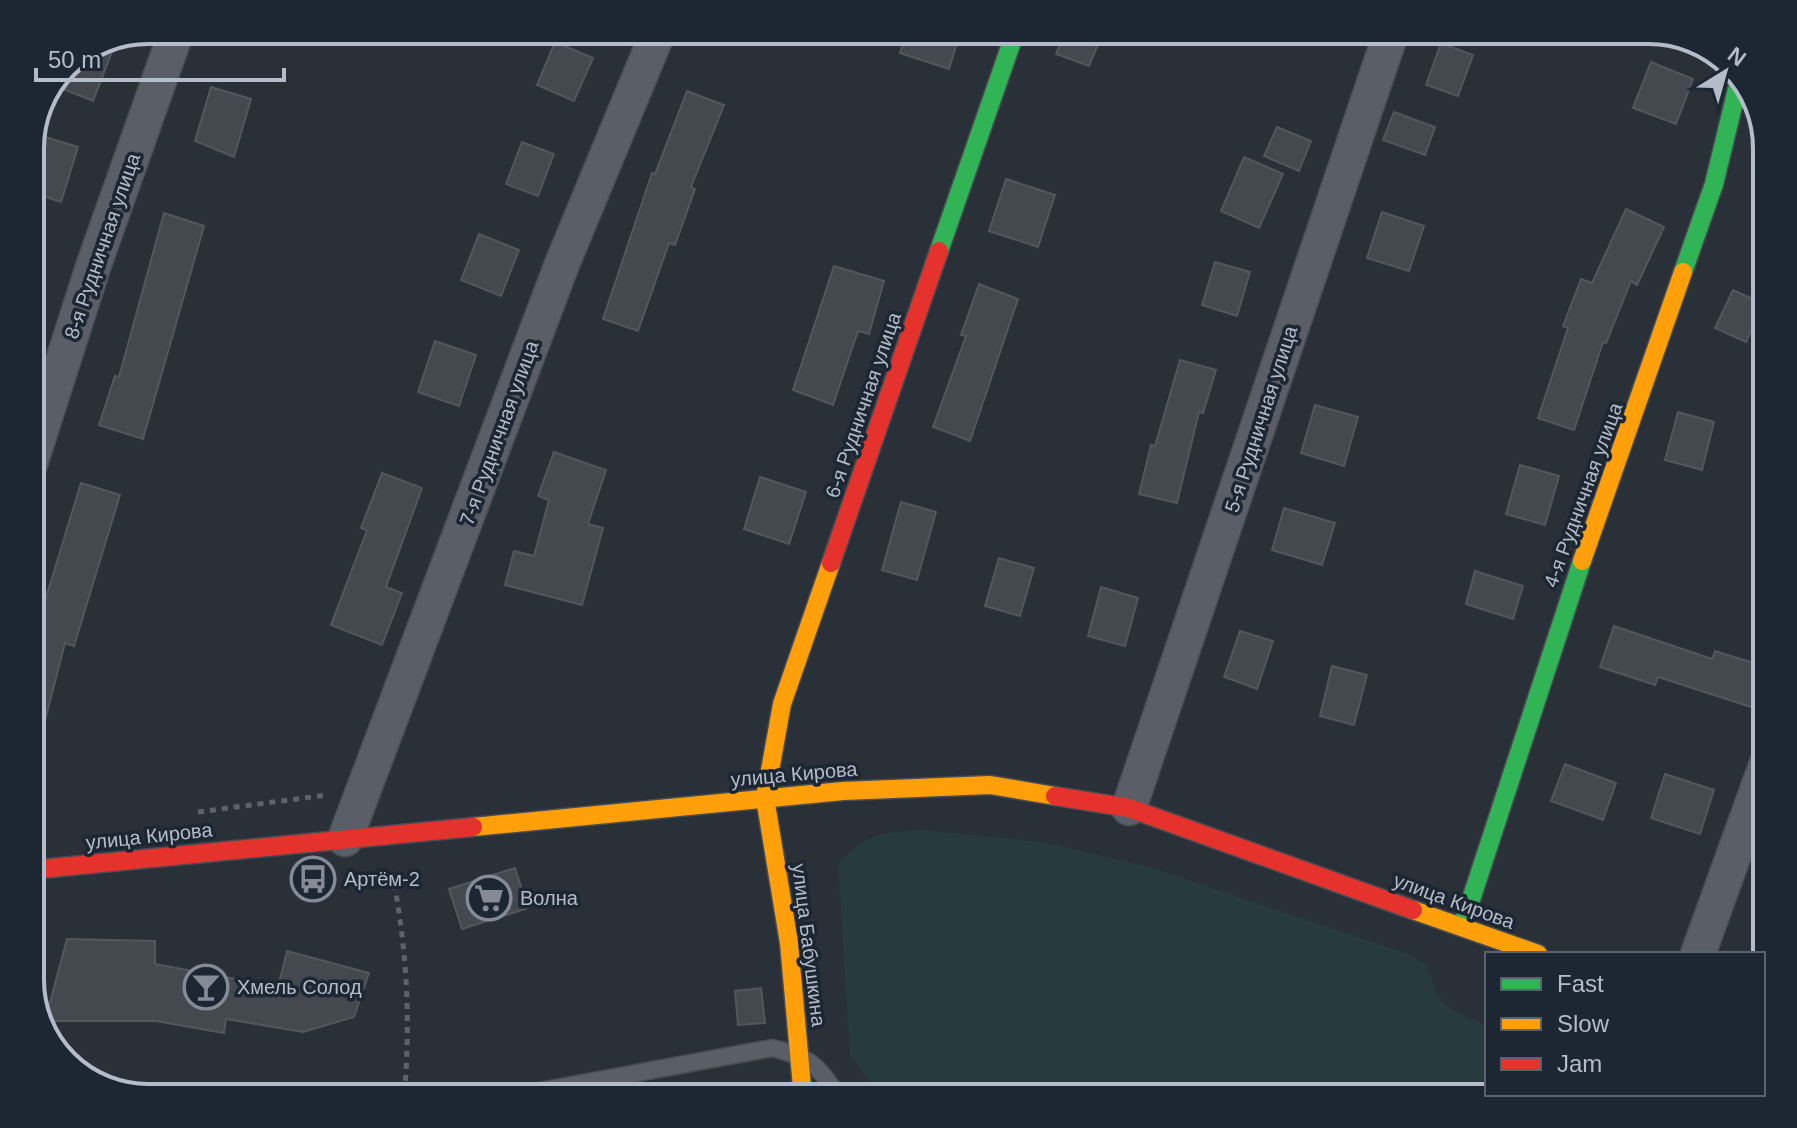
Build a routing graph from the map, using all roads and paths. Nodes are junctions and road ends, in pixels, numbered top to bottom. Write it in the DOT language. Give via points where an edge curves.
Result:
graph roads {
  1 [pos="172,44"];
  2 [pos="653,44"];
  3 [pos="1011,44"];
  4 [pos="1387,44"];
  5 [pos="1736,92"];
  6 [pos="44,420"];
  7 [pos="765,798"];
  8 [pos="1753,802"];
  9 [pos="1129,808"];
  10 [pos="385,833"];
  11 [pos="345,839"];
  12 [pos="44,869"];
  13 [pos="1469,929"];
  14 [pos="1491,952"];
  15 [pos="1532,952"];
  16 [pos="1699,952"];
  17 [pos="800,1055"];
  18 [pos="405,1084"];
  19 [pos="578,1084"];
  20 [pos="802,1084"];
  21 [pos="830,1084"];
  1 -- 6 [label="street, 8-я Рудничная улица"];
  2 -- 11 [label="street, 7-я Рудничная улица" via="562,264"];
  3 -- 7 [label="street, 6-я Рудничная улица" via="782,704"];
  4 -- 9 [label="street, 5-я Рудничная улица"];
  5 -- 13 [label="street, 4-я Рудничная улица" via="1714,184 1560,623"];
  7 -- 9 [label="street, улица Кирова" via="990,785"];
  7 -- 10 [label="street, улица Кирова"];
  7 -- 17 [label="street, улица Бабушкина" via="789,943"];
  8 -- 16 [label="street"];
  9 -- 13 [label="street, улица Кирова"];
  10 -- 11 [label="street, улица Кирова"];
  10 -- 18 [label="path" via="406,944"];
  11 -- 12 [label="street, улица Кирова"];
  13 -- 14 [label="lane"];
  13 -- 15 [label="street, улица Кирова"];
  17 -- 19 [label="lane" via="772,1048"];
  17 -- 20 [label="street, улица Бабушкина"];
  17 -- 21 [label="lane" via="822,1070"];
}
